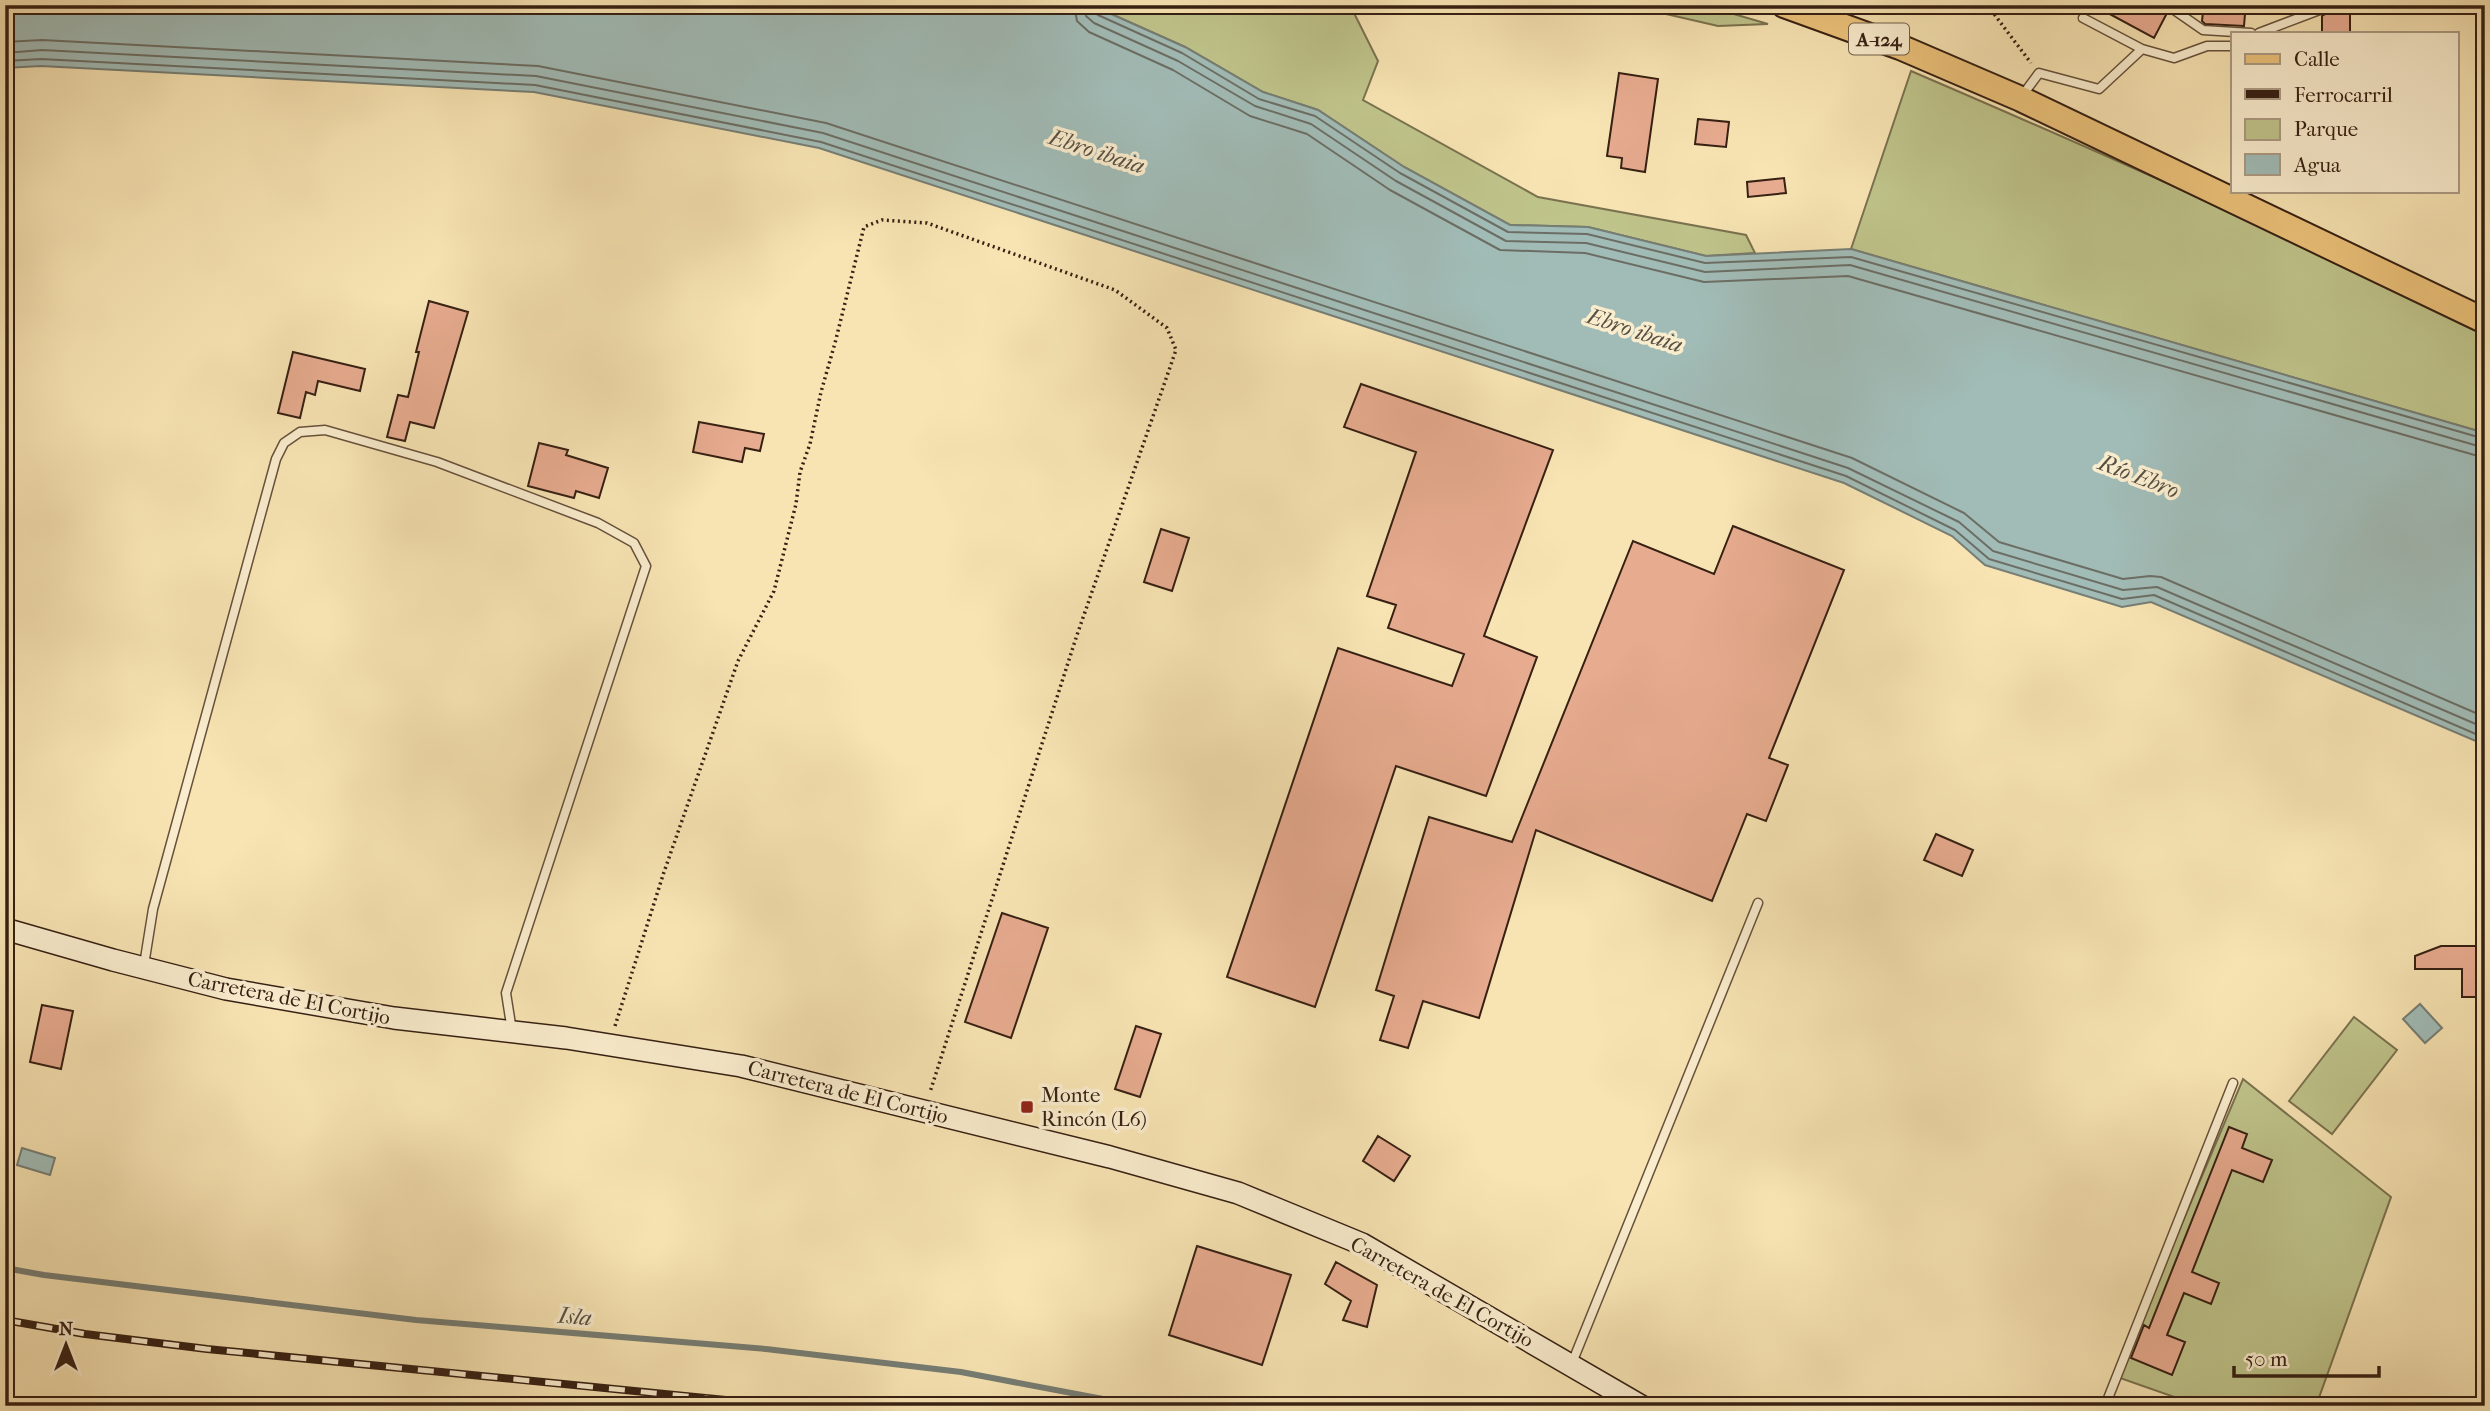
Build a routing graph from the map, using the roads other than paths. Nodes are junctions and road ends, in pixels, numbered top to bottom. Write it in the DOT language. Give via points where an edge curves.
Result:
graph roads {
  1 [pos="1784,5"];
  2 [pos="2167,5"];
  3 [pos="2322,9"];
  4 [pos="2083,18"];
  5 [pos="2235,32"];
  6 [pos="2262,32"];
  7 [pos="2231,46"];
  8 [pos="2142,49"];
  9 [pos="2021,99"];
  10 [pos="2485,321"];
  11 [pos="1758,903"];
  12 [pos="5,929"];
  13 [pos="144,968"];
  14 [pos="512,1032"];
  15 [pos="2233,1083"];
  16 [pos="1571,1365"];
  17 [pos="1641,1406"];
  18 [pos="2105,1406"];
  1 -- 9 [label="main road, A-124" via="1900,47"];
  2 -- 5 [label="lane" via="2203,30"];
  3 -- 6 [label="lane"];
  4 -- 8 [label="lane"];
  7 -- 8 [label="lane" via="2207,46 2174,58"];
  8 -- 9 [label="lane" via="2099,89 2039,73"];
  9 -- 10 [label="main road"];
  11 -- 16 [label="lane"];
  12 -- 13 [label="street, Carretera de El Cortijo"];
  13 -- 14 [label="street, Carretera de El Cortijo" via="226,989 394,1018"];
  13 -- 14 [label="lane" via="153,909 276,459 284,443 300,432 325,430 437,462 598,523 634,543 646,566 506,993"];
  14 -- 16 [label="street, Carretera de El Cortijo" via="741,1066 1238,1193 1362,1244"];
  15 -- 18 [label="lane"];
  16 -- 17 [label="street, Carretera de El Cortijo"];
}
